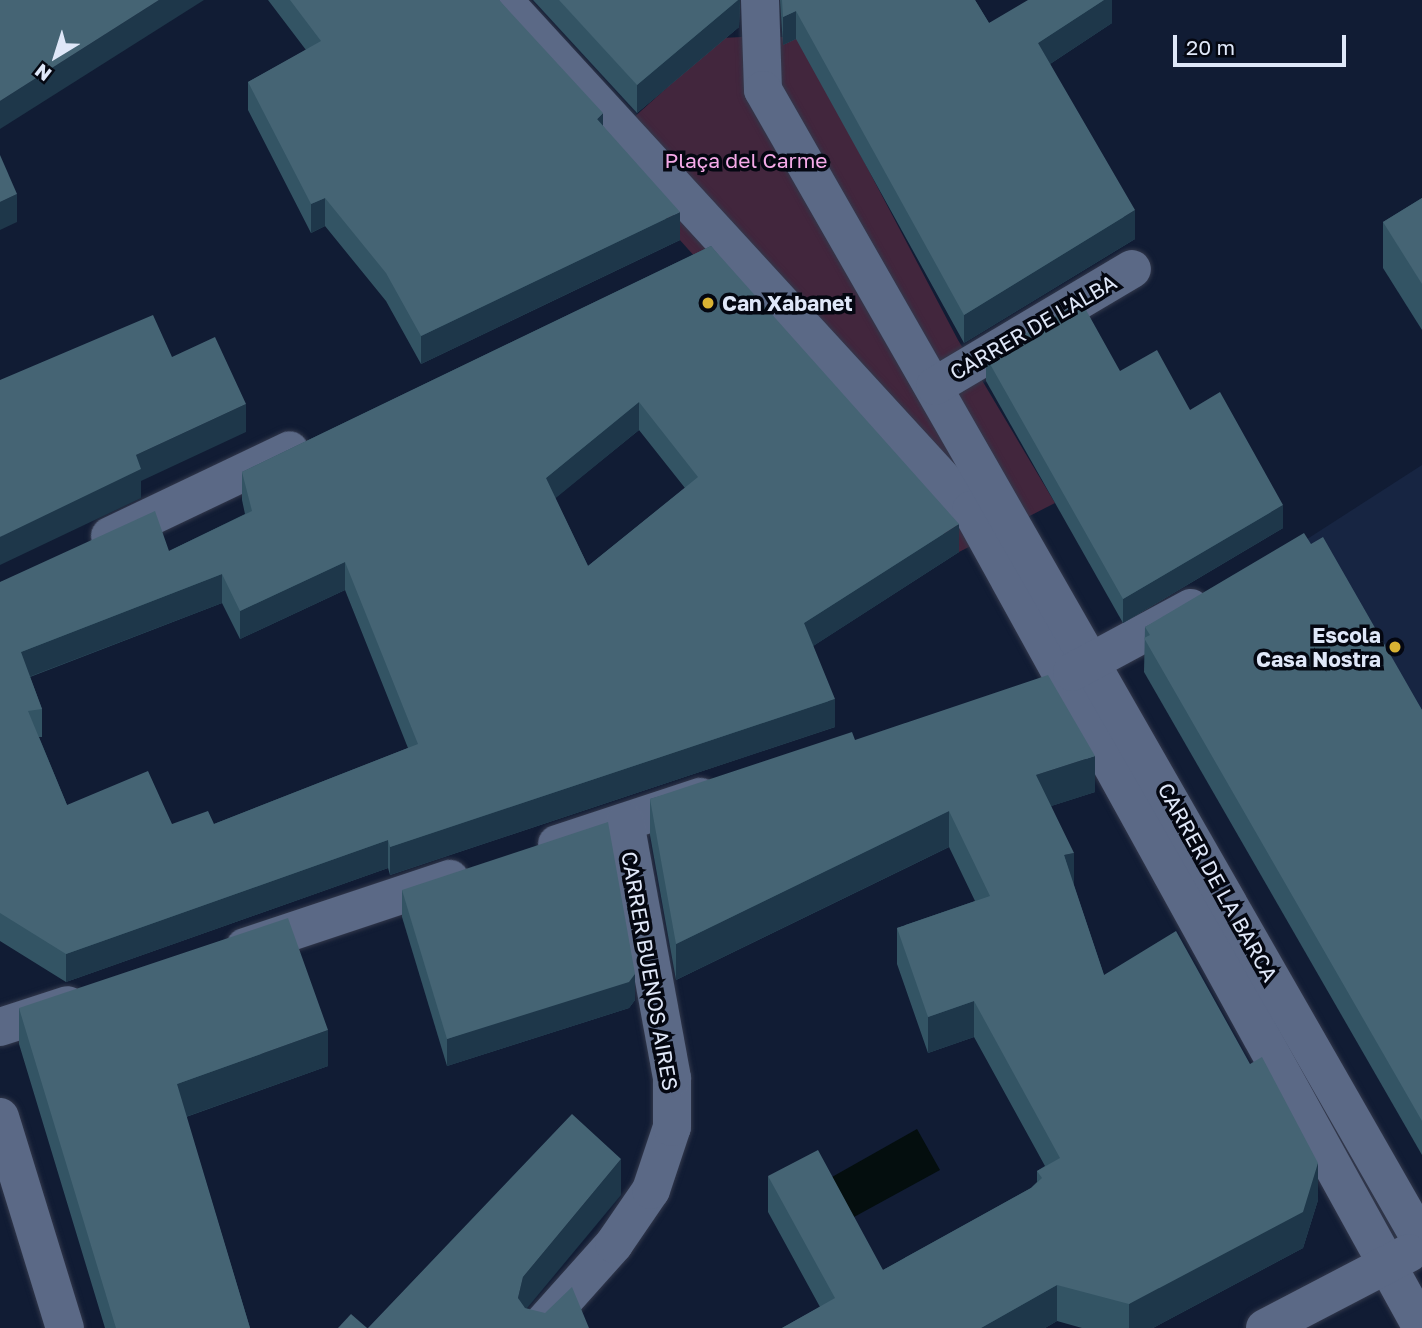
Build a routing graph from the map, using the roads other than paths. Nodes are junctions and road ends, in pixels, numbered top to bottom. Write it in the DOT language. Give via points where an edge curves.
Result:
graph roads {
  1 [pos="503,0"];
  2 [pos="760,0"];
  3 [pos="1132,269"];
  4 [pos="935,386"];
  5 [pos="328,432"];
  6 [pos="76,553"];
  7 [pos="1228,586"];
  8 [pos="1080,669"];
  9 [pos="1025,687"];
  10 [pos="741,783"];
  11 [pos="625,822"];
  12 [pos="213,957"];
  13 [pos="106,992"];
  14 [pos="0,1027"];
  15 [pos="0,1116"];
  16 [pos="1422,1242"];
  17 [pos="1422,1248"];
  18 [pos="1385,1263"];
  19 [pos="65,1328"];
  20 [pos="539,1328"];
  21 [pos="1265,1328"];
  22 [pos="1422,1328"];
  1 -- 8 [label="street" via="621,129 708,251 971,510"];
  2 -- 4 [label="street" via="763,90"];
  3 -- 4 [label="street, CARRER DE L'ALBA"];
  4 -- 8 [label="street, CARRER DE LA BARCA" via="1012,523"];
  5 -- 6 [label="street"];
  7 -- 8 [label="street"];
  8 -- 9 [label="street"];
  8 -- 16 [label="street, CARRER DE LA BARCA"];
  8 -- 18 [label="street"];
  10 -- 11 [label="street"];
  11 -- 12 [label="street"];
  11 -- 20 [label="street, CARRER BUENOS AIRES" via="672,1078 672,1127 651,1190 614,1244"];
  13 -- 14 [label="street"];
  15 -- 19 [label="street"];
  17 -- 18 [label="street"];
  18 -- 21 [label="street"];
  18 -- 22 [label="street"];
}
